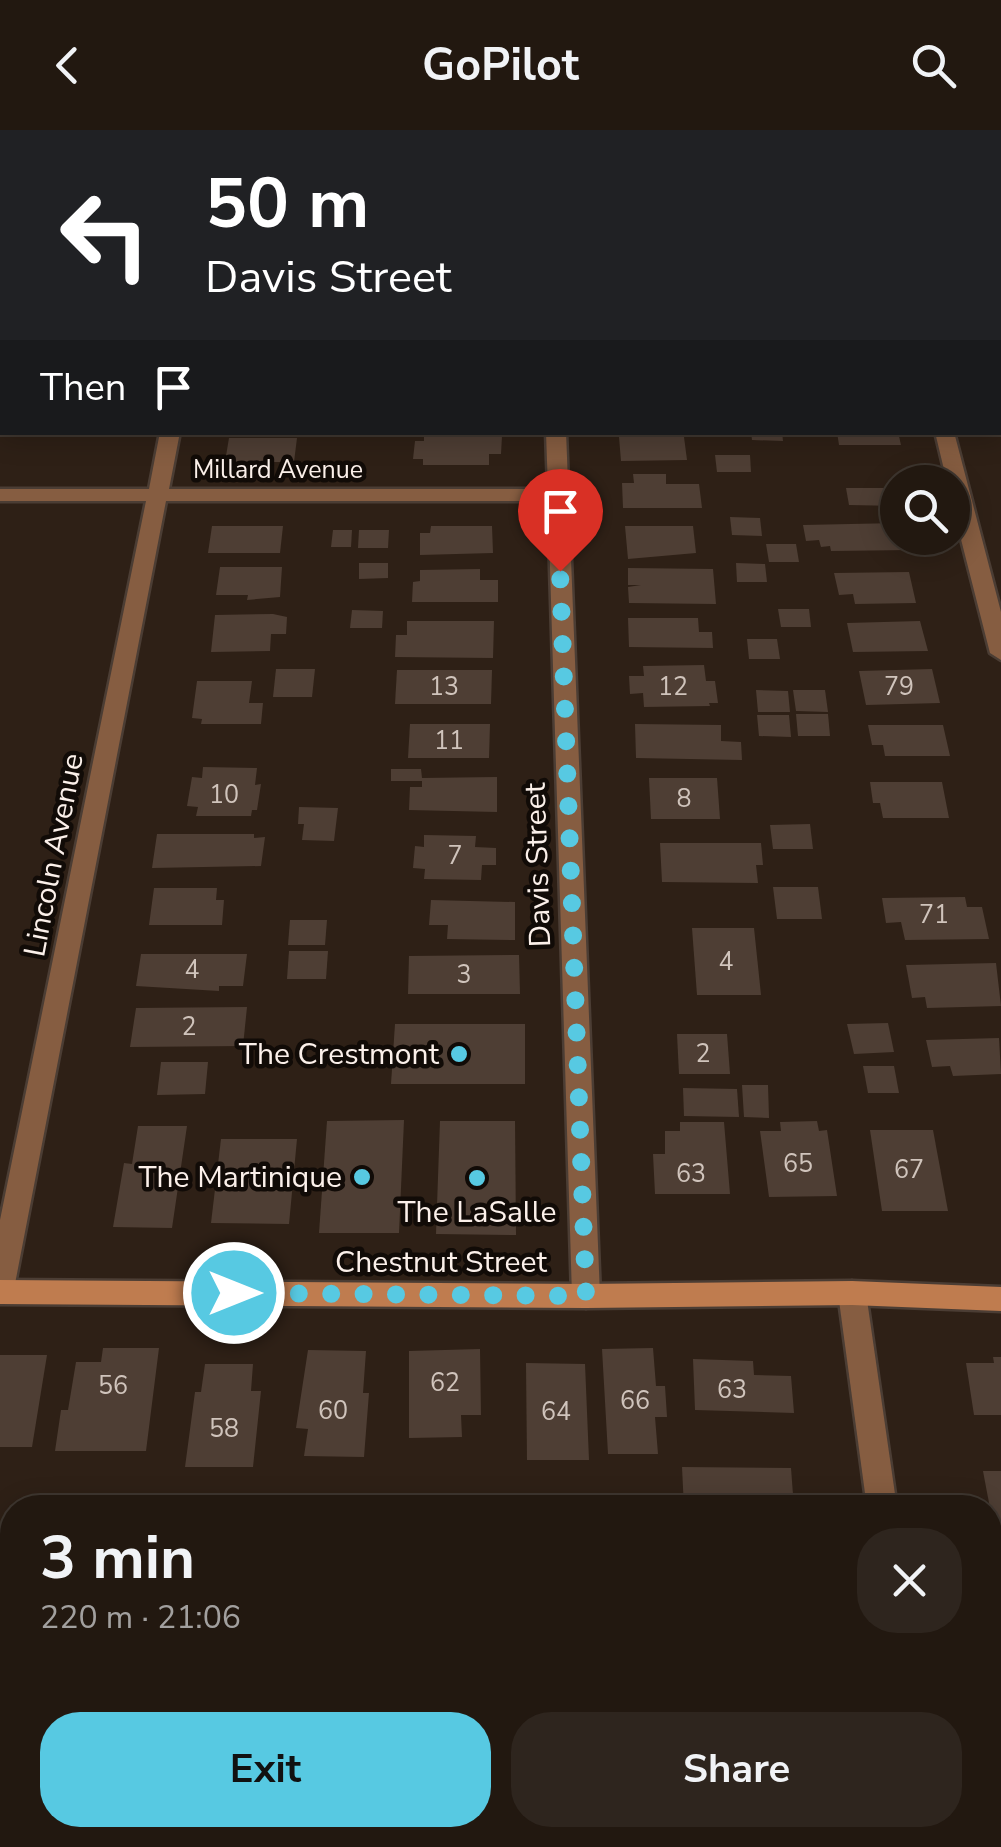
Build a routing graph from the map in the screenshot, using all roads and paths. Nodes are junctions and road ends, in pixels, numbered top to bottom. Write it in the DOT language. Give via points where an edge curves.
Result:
graph roads {
  1 [pos="170,435"];
  2 [pos="556,435"];
  3 [pos="945,435"];
  4 [pos="0,495"];
  5 [pos="160,495"];
  6 [pos="557,495"];
  7 [pos="1001,653"];
  8 [pos="0,1290"];
  9 [pos="852,1293"];
  10 [pos="586,1296"];
  11 [pos="1001,1299"];
  12 [pos="880,1495"];
  1 -- 5 [label="street, Lincoln Avenue"];
  2 -- 6 [label="street, Davis Street"];
  3 -- 7 [label="street"];
  4 -- 5 [label="street, Millard Avenue"];
  5 -- 6 [label="street, Millard Avenue"];
  5 -- 8 [label="street, Lincoln Avenue"];
  6 -- 10 [label="street, Davis Street"];
  8 -- 10 [label="street, Chestnut Street"];
  9 -- 10 [label="street, Chestnut Street"];
  9 -- 11 [label="street, Chestnut Street"];
  9 -- 12 [label="street"];
}
